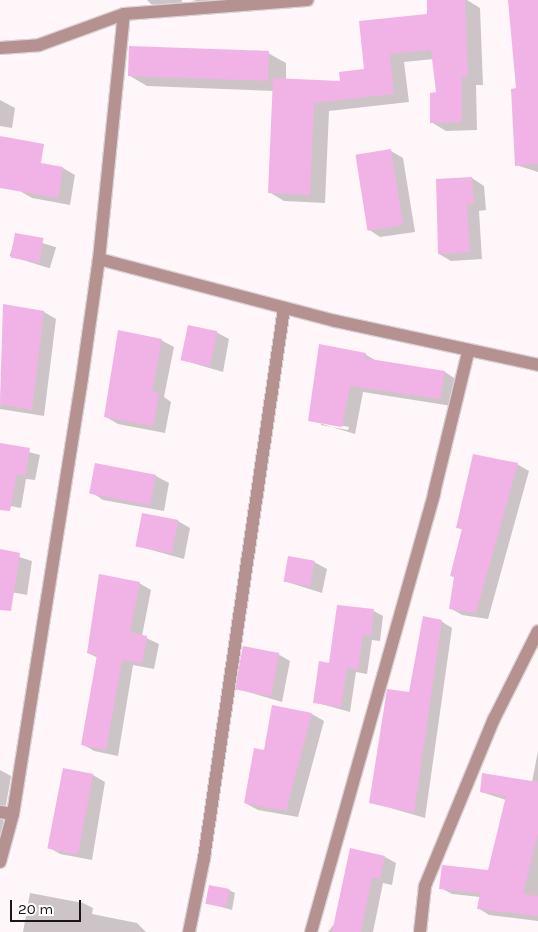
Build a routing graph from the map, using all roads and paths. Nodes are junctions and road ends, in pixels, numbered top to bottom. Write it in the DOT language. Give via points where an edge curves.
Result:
graph roads {
  1 [pos="307,0"];
  2 [pos="124,14"];
  3 [pos="0,48"];
  4 [pos="100,260"];
  5 [pos="284,308"];
  6 [pos="468,352"];
  7 [pos="538,365"];
  8 [pos="538,631"];
  9 [pos="6,813"];
  10 [pos="0,862"];
  11 [pos="189,932"];
  12 [pos="311,932"];
  13 [pos="420,932"];
  1 -- 2 [label="street"];
  2 -- 3 [label="street" via="39,45"];
  2 -- 4 [label="street"];
  4 -- 5 [label="street"];
  4 -- 9 [label="street"];
  5 -- 6 [label="street"];
  5 -- 11 [label="street" via="204,858"];
  6 -- 7 [label="street"];
  6 -- 12 [label="street" via="434,493"];
  8 -- 13 [label="street" via="494,719 425,886"];
  9 -- 10 [label="street"];
}
